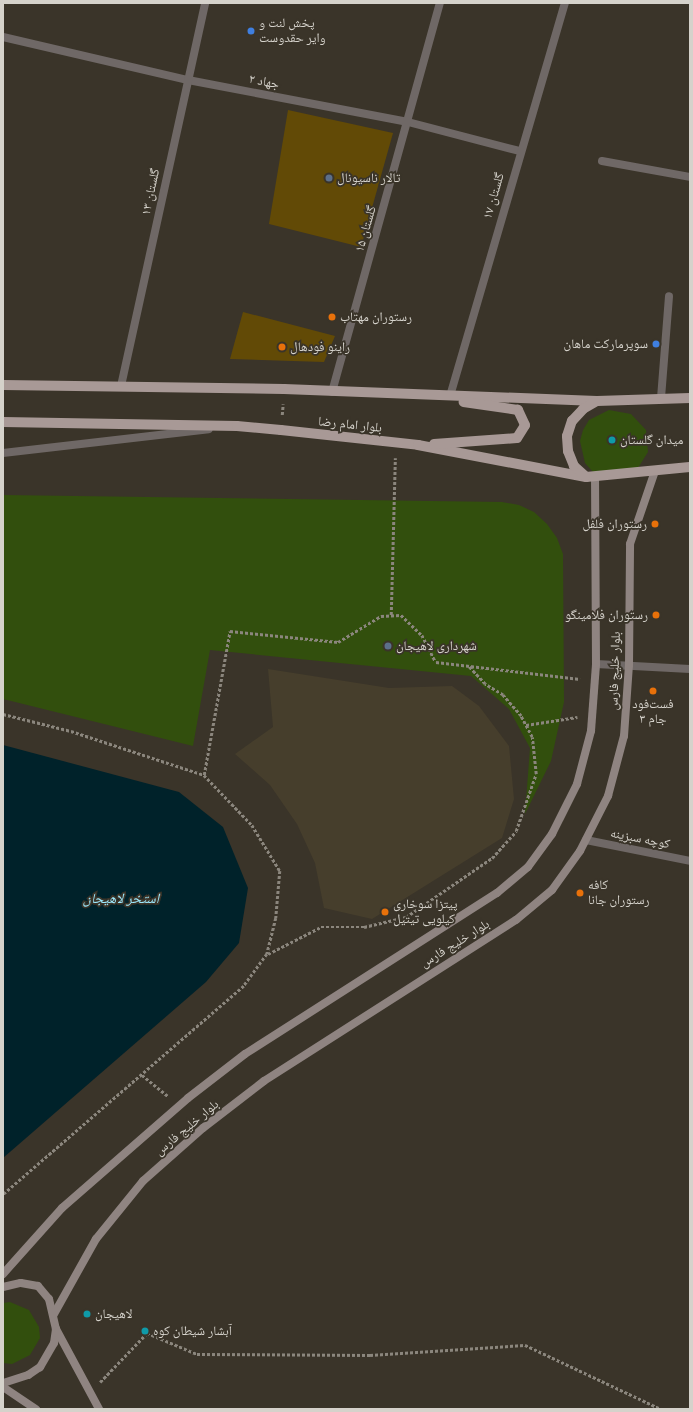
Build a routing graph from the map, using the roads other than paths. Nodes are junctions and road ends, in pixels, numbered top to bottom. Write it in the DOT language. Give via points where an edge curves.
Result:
graph roads {
  1 [pos="205,3"];
  2 [pos="440,3"];
  3 [pos="565,3"];
  4 [pos="3,37"];
  5 [pos="188,80"];
  6 [pos="408,122"];
  7 [pos="519,151"];
  8 [pos="602,161"];
  9 [pos="690,177"];
  10 [pos="669,296"];
  11 [pos="3,385"];
  12 [pos="120,386"];
  13 [pos="332,392"];
  14 [pos="407,394"];
  15 [pos="450,396"];
  16 [pos="661,398"];
  17 [pos="690,398"];
  18 [pos="597,401"];
  19 [pos="3,422"];
  20 [pos="237,426"];
  21 [pos="418,445"];
  22 [pos="3,453"];
  23 [pos="690,467"];
  24 [pos="655,471"];
  25 [pos="590,477"];
  26 [pos="596,664"];
  27 [pos="629,664"];
  28 [pos="690,669"];
  29 [pos="586,840"];
  30 [pos="690,861"];
  31 [pos="3,1274"];
  32 [pos="3,1287"];
  33 [pos="54,1314"];
  34 [pos="56,1329"];
  35 [pos="3,1384"];
  36 [pos="3,1387"];
  37 [pos="36,1409"];
  38 [pos="99,1409"];
  1 -- 5 [label="street, گلستان ۱۳"];
  2 -- 6 [label="street, گلستان ۱۵"];
  3 -- 7 [label="street, گلستان ۱۷"];
  4 -- 5 [label="street, جهاد ۲"];
  5 -- 6 [label="street, جهاد ۲"];
  5 -- 12 [label="street, گلستان ۱۳"];
  6 -- 7 [label="street, جهاد ۲"];
  6 -- 13 [label="street, گلستان ۱۵"];
  7 -- 15 [label="street, گلستان ۱۷"];
  8 -- 9 [label="street"];
  10 -- 16 [label="street"];
  11 -- 12 [label="main road"];
  12 -- 13 [label="main road"];
  13 -- 14 [label="main road"];
  14 -- 15 [label="main road"];
  14 -- 21 [label="main road" via="518,410 525,425 517,438"];
  15 -- 18 [label="main road"];
  16 -- 17 [label="main road"];
  16 -- 18 [label="main road"];
  18 -- 25 [label="main road" via="583,408 572,421 567,436 568,451 574,466"];
  19 -- 20 [label="main road, بلوار امام رضا"];
  20 -- 21 [label="main road, بلوار امام رضا"];
  20 -- 22 [label="street"];
  21 -- 25 [label="main road, بلوار امام رضا"];
  23 -- 24 [label="main road, بلوار امام رضا"];
  24 -- 25 [label="main road, بلوار امام رضا"];
  24 -- 27 [label="main road, بلوار خلیج فارس" via="630,544"];
  25 -- 26 [label="main road, بلوار خلیج فارس" via="597,544"];
  26 -- 27 [label="street"];
  26 -- 31 [label="main road, بلوار خلیج فارس" via="591,730 577,784 552,834 528,867 496,893 245,1054 188,1098 62,1208"];
  27 -- 28 [label="street"];
  27 -- 29 [label="main road, بلوار خلیج فارس" via="624,736 608,796"];
  29 -- 30 [label="street, کوچه سبزینه"];
  29 -- 33 [label="main road, بلوار خلیج فارس" via="552,890 516,920 264,1081 209,1123 143,1181 96,1239"];
  32 -- 33 [label="main road" via="21,1283 38,1286 49,1299"];
  33 -- 34 [label="main road"];
  34 -- 35 [label="main road" via="54,1343 40,1367 28,1375"];
  34 -- 38 [label="main road"];
  36 -- 37 [label="main road"];
}
